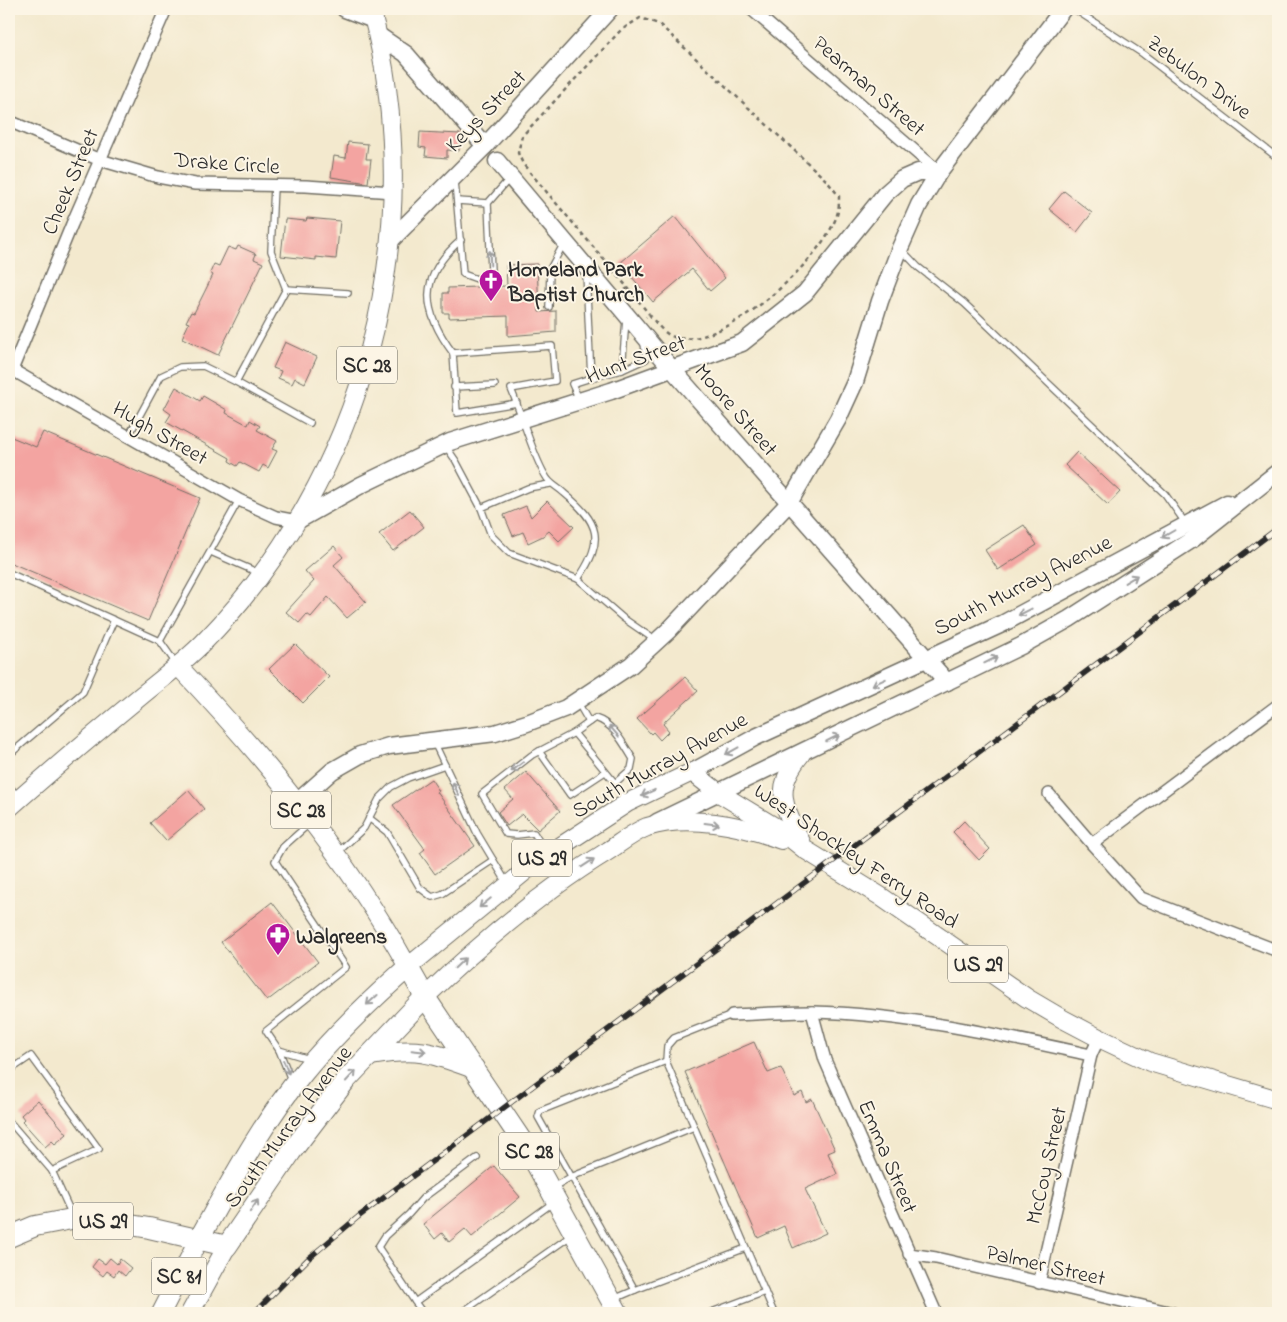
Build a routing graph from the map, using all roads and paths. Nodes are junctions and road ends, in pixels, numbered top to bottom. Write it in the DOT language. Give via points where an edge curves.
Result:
graph roads {
  1 [pos="166,9"];
  2 [pos="345,9"];
  3 [pos="752,9"];
  4 [pos="1063,9"];
  5 [pos="1074,9"];
  6 [pos="606,10"];
  7 [pos="374,21"];
  8 [pos="9,121"];
  9 [pos="485,146"];
  10 [pos="1278,158"];
  11 [pos="100,160"];
  12 [pos="497,161"];
  13 [pos="939,172"];
  14 [pos="455,175"];
  15 [pos="511,177"];
  16 [pos="274,186"];
  17 [pos="393,192"];
  18 [pos="457,201"];
  19 [pos="488,203"];
  20 [pos="461,240"];
  21 [pos="390,241"];
  22 [pos="565,242"];
  23 [pos="900,248"];
  24 [pos="586,266"];
  25 [pos="628,288"];
  26 [pos="286,289"];
  27 [pos="348,293"];
  28 [pos="613,299"];
  29 [pos="549,306"];
  30 [pos="649,314"];
  31 [pos="635,324"];
  32 [pos="453,353"];
  33 [pos="11,369"];
  34 [pos="672,369"];
  35 [pos="622,370"];
  36 [pos="591,378"];
  37 [pos="236,382"];
  38 [pos="495,385"];
  39 [pos="454,387"];
  40 [pos="580,401"];
  41 [pos="520,411"];
  42 [pos="310,423"];
  43 [pos="128,437"];
  44 [pos="445,445"];
  45 [pos="1278,472"];
  46 [pos="550,484"];
  47 [pos="1258,487"];
  48 [pos="239,500"];
  49 [pos="789,503"];
  50 [pos="481,508"];
  51 [pos="297,521"];
  52 [pos="1186,524"];
  53 [pos="211,552"];
  54 [pos="9,573"];
  55 [pos="262,574"];
  56 [pos="578,580"];
  57 [pos="114,620"];
  58 [pos="160,641"];
  59 [pos="657,641"];
  60 [pos="926,660"];
  61 [pos="178,666"];
  62 [pos="947,682"];
  63 [pos="577,701"];
  64 [pos="1278,705"];
  65 [pos="589,722"];
  66 [pos="574,734"];
  67 [pos="434,742"];
  68 [pos="10,751"];
  69 [pos="539,752"];
  70 [pos="801,754"];
  71 [pos="445,765"];
  72 [pos="605,772"];
  73 [pos="692,772"];
  74 [pos="615,783"];
  75 [pos="719,793"];
  76 [pos="1049,794"];
  77 [pos="12,798"];
  78 [pos="296,803"];
  79 [pos="627,803"];
  80 [pos="370,818"];
  81 [pos="311,823"];
  82 [pos="647,827"];
  83 [pos="1092,844"];
  84 [pos="804,849"];
  85 [pos="335,854"];
  86 [pos="547,855"];
  87 [pos="493,860"];
  88 [pos="508,884"];
  89 [pos="1278,951"];
  90 [pos="408,967"];
  91 [pos="425,997"];
  92 [pos="812,1012"];
  93 [pos="732,1015"];
  94 [pos="1099,1038"];
  95 [pos="279,1050"];
  96 [pos="370,1055"];
  97 [pos="1091,1055"];
  98 [pos="314,1061"];
  99 [pos="666,1062"];
  100 [pos="474,1068"];
  101 [pos="9,1071"];
  102 [pos="294,1086"];
  103 [pos="1278,1100"];
  104 [pos="9,1121"];
  105 [pos="694,1127"];
  106 [pos="477,1158"];
  107 [pos="52,1171"];
  108 [pos="571,1176"];
  109 [pos="552,1195"];
  110 [pos="74,1219"];
  111 [pos="574,1234"];
  112 [pos="9,1237"];
  113 [pos="198,1239"];
  114 [pos="227,1246"];
  115 [pos="746,1248"];
  116 [pos="909,1254"];
  117 [pos="1039,1283"];
  118 [pos="635,1290"];
  119 [pos="765,1292"];
  120 [pos="415,1302"];
  121 [pos="614,1307"];
  122 [pos="161,1313"];
  123 [pos="190,1313"];
  124 [pos="422,1313"];
  125 [pos="461,1313"];
  126 [pos="709,1313"];
  127 [pos="774,1313"];
  128 [pos="936,1313"];
  129 [pos="1173,1313"];
  1 -- 11 [label="street, Cheek Street"];
  2 -- 7 [label="street"];
  3 -- 13 [label="street, Pearman Street"];
  4 -- 13 [label="street"];
  5 -- 10 [label="lane, Zebulon Drive" via="1143,54"];
  6 -- 9 [label="street, Keys Street"];
  7 -- 9 [label="street"];
  7 -- 17 [label="main road, SC 28" via="387,87"];
  8 -- 11 [label="street, Drake Circle"];
  9 -- 14 [label="street, Keys Street"];
  11 -- 16 [label="street, Drake Circle" via="196,184"];
  11 -- 33 [label="street, Cheek Street"];
  12 -- 15 [label="street, Moore Street"];
  13 -- 23 [label="street"];
  13 -- 34 [label="street, Hunt Street" via="918,172 896,184 805,293 749,338"];
  14 -- 18 [label="lane"];
  14 -- 21 [label="street, Keys Street"];
  15 -- 19 [label="lane"];
  15 -- 22 [label="street, Moore Street"];
  16 -- 17 [label="street, Drake Circle"];
  16 -- 26 [label="lane" via="271,251"];
  17 -- 21 [label="main road, SC 28"];
  18 -- 19 [label="lane"];
  18 -- 20 [label="lane"];
  20 -- 19 [label="lane, one-way" via="463,274 477,279 486,278 491,271"];
  20 -- 32 [label="lane" via="447,252 431,279 427,300 439,334"];
  21 -- 51 [label="main road, SC 28" via="376,329 354,404 323,475"];
  22 -- 24 [label="street, Moore Street"];
  22 -- 29 [label="lane" via="550,269"];
  23 -- 49 [label="street" via="855,382 838,419"];
  23 -- 52 [label="lane" via="918,267 964,303 1165,494"];
  24 -- 28 [label="street, Moore Street"];
  24 -- 36 [label="lane"];
  25 -- 28 [label="path"];
  25 -- 30 [label="path"];
  25 -- 30 [label="path" via="523,164 518,153 522,136 621,30 640,18 658,24 826,180 839,196 838,214 827,235 757,309 698,339 674,337 661,329"];
  26 -- 27 [label="lane"];
  26 -- 37 [label="lane"];
  28 -- 31 [label="street, Moore Street"];
  30 -- 31 [label="path"];
  31 -- 34 [label="street, Moore Street"];
  31 -- 35 [label="lane"];
  31 -- 35 [label="lane" via="646,359"];
  32 -- 39 [label="lane"];
  32 -- 41 [label="lane" via="552,346 555,381 511,389"];
  33 -- 43 [label="street, Hugh Street"];
  34 -- 40 [label="street, Hunt Street"];
  34 -- 49 [label="street, Moore Street"];
  35 -- 36 [label="lane"];
  36 -- 40 [label="lane" via="572,384"];
  37 -- 42 [label="lane"];
  37 -- 43 [label="lane" via="203,366 180,367 161,376"];
  38 -- 39 [label="lane"];
  39 -- 41 [label="lane" via="457,413"];
  40 -- 41 [label="street, Hunt Street"];
  41 -- 44 [label="street, Hunt Street"];
  41 -- 46 [label="lane"];
  43 -- 48 [label="street, Hugh Street"];
  44 -- 50 [label="lane"];
  44 -- 51 [label="street, Hunt Street"];
  45 -- 47 [label="street, South Murray Avenue"];
  46 -- 50 [label="lane" via="522,490"];
  46 -- 56 [label="lane" via="588,514 596,528 596,542 590,561"];
  47 -- 52 [label="street, South Murray Avenue"];
  62 -- 47 [label="street, South Murray Avenue, one-way" via="1068,619 1193,539"];
  48 -- 51 [label="street, Hugh Street" via="276,517"];
  48 -- 53 [label="lane"];
  49 -- 59 [label="street"];
  49 -- 60 [label="street, Moore Street"];
  50 -- 56 [label="lane" via="491,535 509,553"];
  51 -- 55 [label="main road, SC 28"];
  52 -- 60 [label="street, South Murray Avenue, one-way" via="1090,578"];
  53 -- 55 [label="lane"];
  53 -- 58 [label="lane"];
  54 -- 57 [label="lane"];
  55 -- 61 [label="main road, SC 28" via="216,629"];
  56 -- 59 [label="lane"];
  57 -- 58 [label="lane"];
  57 -- 68 [label="lane" via="84,692"];
  58 -- 61 [label="lane"];
  59 -- 63 [label="street" via="631,665"];
  60 -- 62 [label="street, Moore Street"];
  60 -- 73 [label="street, South Murray Avenue, one-way" via="756,737"];
  61 -- 77 [label="main road"];
  61 -- 78 [label="main road, SC 28"];
  70 -- 62 [label="street, South Murray Avenue, one-way"];
  63 -- 65 [label="lane"];
  63 -- 67 [label="street" via="495,733"];
  64 -- 83 [label="street"];
  65 -- 66 [label="lane"];
  74 -- 65 [label="lane, one-way" via="630,769 633,759 606,721 595,718"];
  66 -- 69 [label="lane"];
  66 -- 72 [label="lane"];
  67 -- 71 [label="lane"];
  67 -- 78 [label="street" via="389,746 360,755 332,771"];
  69 -- 72 [label="lane" via="570,795"];
  69 -- 86 [label="lane, one-way" via="482,794 506,834 534,833"];
  70 -- 75 [label="street, South Murray Avenue"];
  70 -- 84 [label="main road" via="789,769 782,788 788,815"];
  71 -- 80 [label="lane" via="391,787 379,799"];
  87 -- 71 [label="lane, one-way"];
  72 -- 74 [label="lane"];
  73 -- 75 [label="main road, West Shockley Ferry Road / US 29"];
  73 -- 79 [label="main road, South Murray Avenue / US 29, one-way"];
  74 -- 79 [label="lane"];
  75 -- 82 [label="street, South Murray Avenue"];
  75 -- 84 [label="main road, West Shockley Ferry Road / US 29" via="780,830"];
  76 -- 83 [label="street"];
  78 -- 81 [label="main road, SC 28"];
  79 -- 86 [label="main road, South Murray Avenue / US 29"];
  80 -- 85 [label="lane" via="364,828"];
  80 -- 87 [label="lane" via="387,832 420,888 432,897 442,894"];
  81 -- 85 [label="main road, SC 28"];
  81 -- 95 [label="lane" via="283,847 275,861 346,967 266,1031"];
  82 -- 84 [label="main road, US 29, one-way" via="689,821 753,829"];
  91 -- 82 [label="main road, South Murray Avenue / US 29, one-way" via="478,946 543,894"];
  83 -- 89 [label="street" via="1141,898"];
  84 -- 94 [label="main road, West Shockley Ferry Road / US 29" via="880,896 1027,998"];
  85 -- 90 [label="main road, SC 28" via="366,896"];
  86 -- 88 [label="main road, South Murray Avenue / US 29"];
  87 -- 88 [label="lane"];
  88 -- 90 [label="main road, South Murray Avenue / US 29, one-way"];
  90 -- 91 [label="highway, SC 28"];
  90 -- 98 [label="highway, South Murray Avenue / US 29, one-way" via="356,1014"];
  91 -- 96 [label="highway, South Murray Avenue / US 29"];
  91 -- 100 [label="highway, SC 28"];
  92 -- 93 [label="street"];
  92 -- 97 [label="street" via="961,1027"];
  92 -- 116 [label="street, Emma Street" via="825,1060"];
  93 -- 99 [label="lane" via="674,1038 667,1046"];
  94 -- 97 [label="street"];
  94 -- 103 [label="main road, West Shockley Ferry Road / US 29" via="1160,1065"];
  95 -- 98 [label="lane"];
  95 -- 102 [label="lane, one-way"];
  96 -- 100 [label="highway, one-way" via="423,1050"];
  114 -- 96 [label="highway, South Murray Avenue / US 29, one-way" via="291,1152 346,1080"];
  97 -- 117 [label="street, McCoy Street"];
  98 -- 102 [label="highway, South Murray Avenue / US 29"];
  99 -- 105 [label="lane"];
  99 -- 108 [label="lane" via="540,1111 538,1117"];
  100 -- 109 [label="highway, SC 28" via="530,1153"];
  101 -- 107 [label="lane" via="31,1056 99,1149"];
  102 -- 113 [label="highway, South Murray Avenue / US 29" via="258,1136"];
  104 -- 107 [label="lane"];
  105 -- 108 [label="lane"];
  105 -- 115 [label="lane"];
  106 -- 120 [label="lane" via="423,1198 378,1247"];
  107 -- 110 [label="lane"];
  108 -- 109 [label="lane"];
  108 -- 118 [label="lane"];
  109 -- 111 [label="highway, SC 28"];
  109 -- 120 [label="lane"];
  110 -- 112 [label="highway, US 29" via="36,1226"];
  110 -- 113 [label="highway, US 29" via="101,1220"];
  111 -- 121 [label="highway, SC 28"];
  111 -- 125 [label="lane"];
  113 -- 114 [label="highway, US 29"];
  113 -- 122 [label="main road, South Murray Avenue / SC 81"];
  114 -- 123 [label="main road, South Murray Avenue / SC 81"];
  115 -- 118 [label="lane"];
  115 -- 119 [label="lane"];
  116 -- 117 [label="street, Palmer Street"];
  116 -- 128 [label="street, Emma Street"];
  117 -- 129 [label="street, Palmer Street"];
  118 -- 121 [label="lane"];
  119 -- 126 [label="lane"];
  119 -- 127 [label="lane"];
  120 -- 124 [label="lane"];
}
